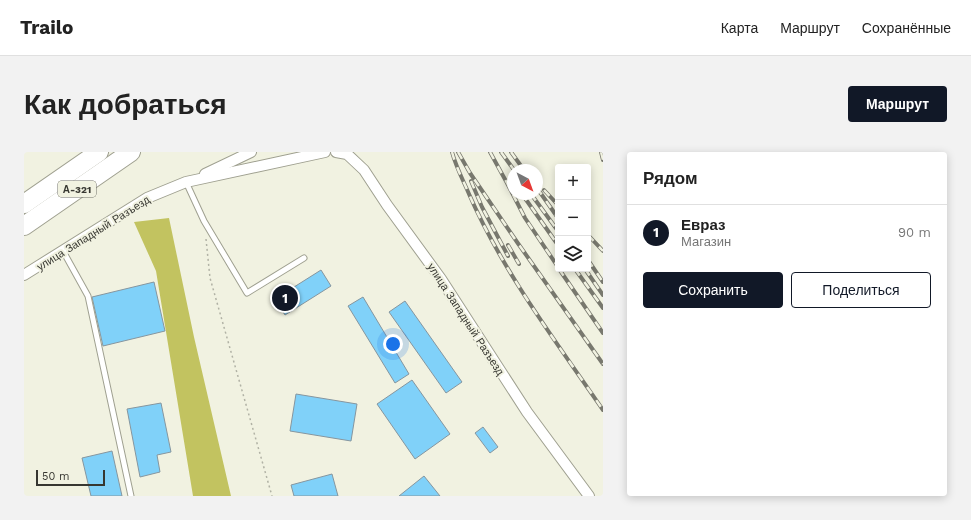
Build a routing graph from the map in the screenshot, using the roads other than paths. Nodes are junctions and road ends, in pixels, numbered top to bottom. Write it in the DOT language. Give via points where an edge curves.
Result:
graph roads {
  1 [pos="99,152"];
  2 [pos="130,152"];
  3 [pos="251,152"];
  4 [pos="325,152"];
  5 [pos="336,152"];
  6 [pos="347,153"];
  7 [pos="186,182"];
  8 [pos="24,204"];
  9 [pos="24,226"];
  10 [pos="63,251"];
  11 [pos="304,258"];
  12 [pos="24,275"];
  13 [pos="131,496"];
  14 [pos="589,496"];
  1 -- 8 [label="highway, А-321"];
  2 -- 9 [label="highway, А-321"];
  3 -- 7 [label="street"];
  4 -- 7 [label="street, улица Западный Разъезд"];
  5 -- 6 [label="street, улица Западный Разъезд"];
  6 -- 14 [label="street, улица Западный Разъезд" via="364,170 441,279 527,412"];
  7 -- 10 [label="street, улица Западный Разъезд" via="147,198"];
  7 -- 11 [label="lane" via="204,221 247,293"];
  10 -- 12 [label="street, улица Западный Разъезд"];
  10 -- 13 [label="lane" via="88,296"];
}
